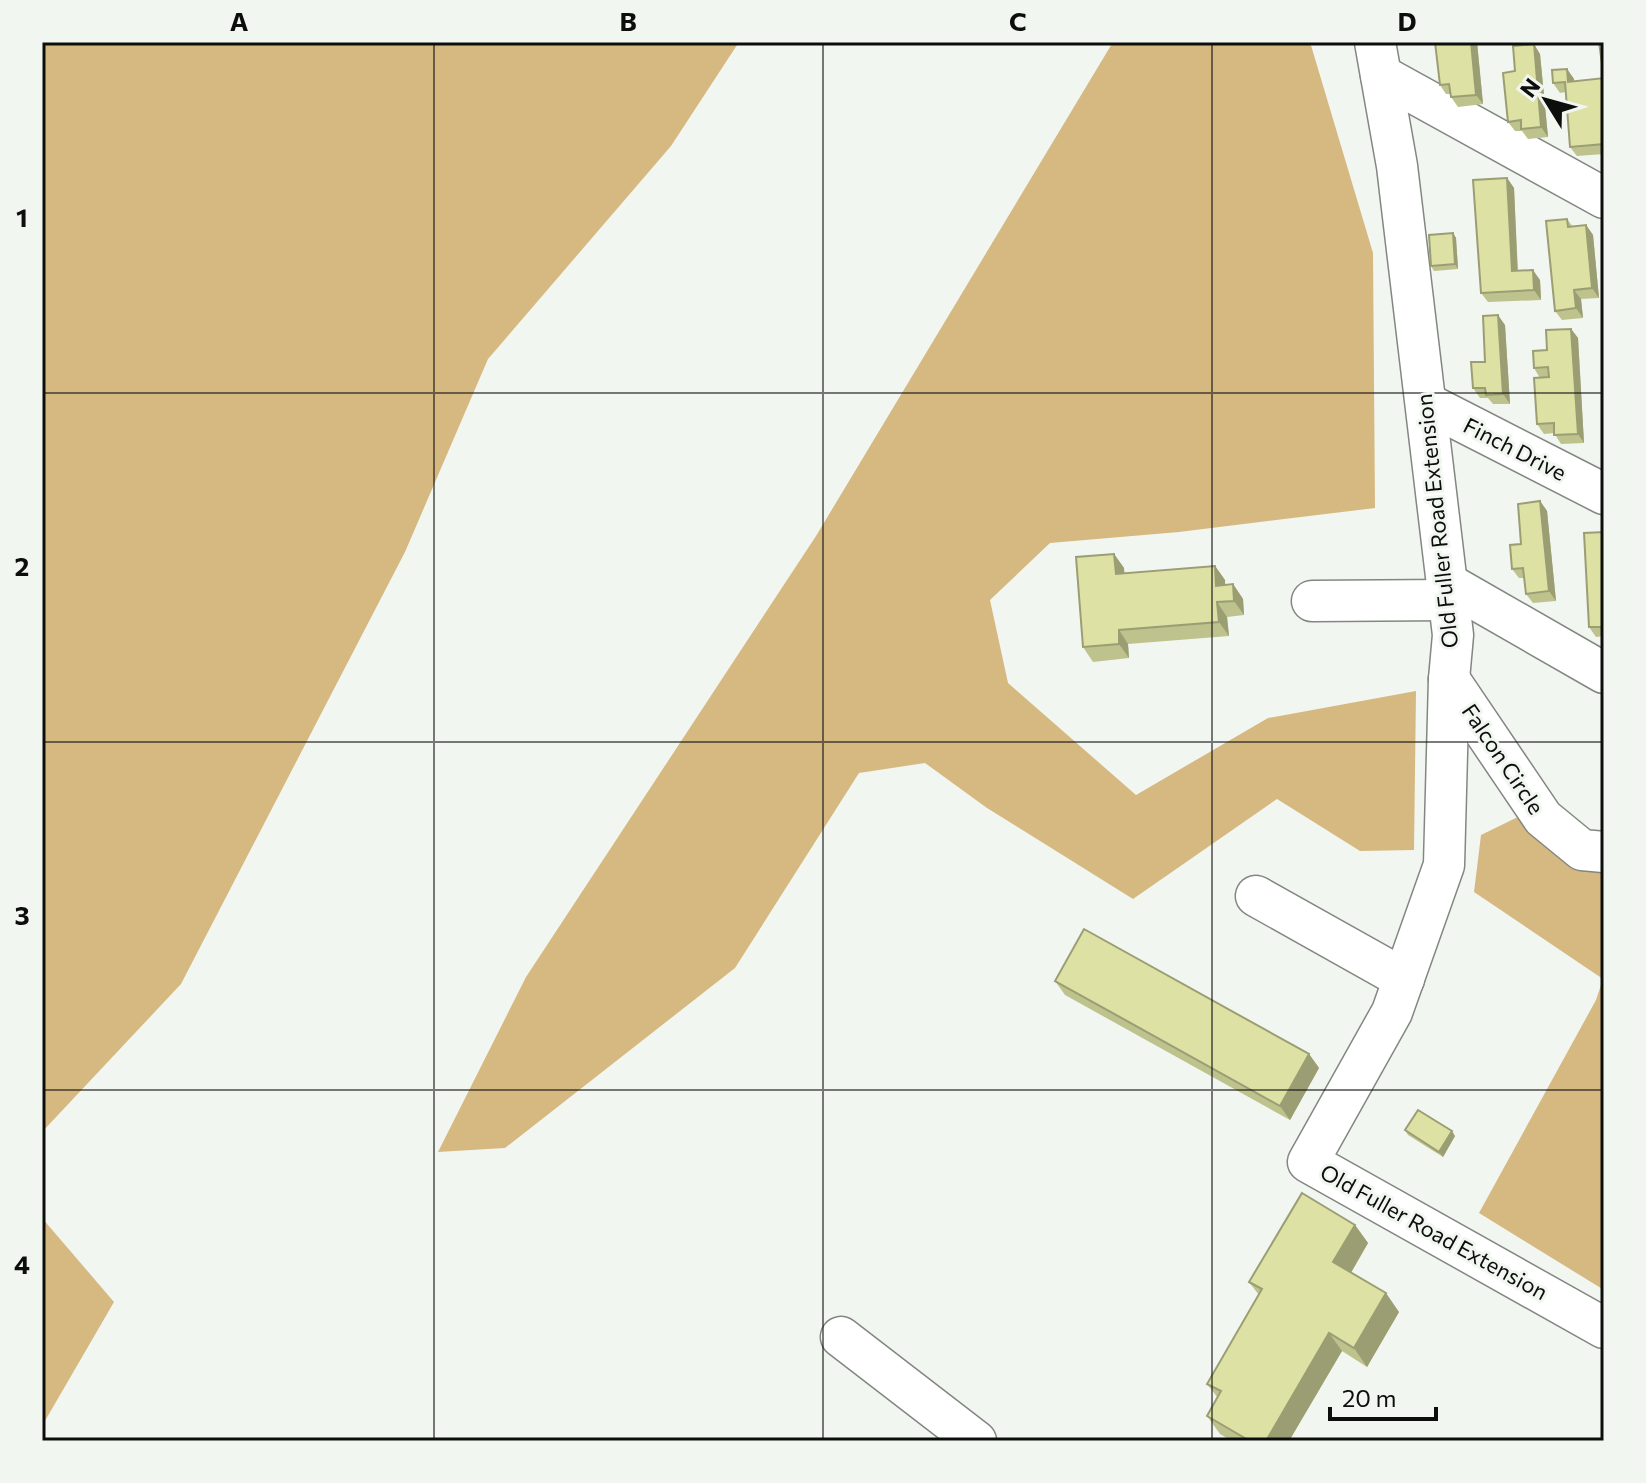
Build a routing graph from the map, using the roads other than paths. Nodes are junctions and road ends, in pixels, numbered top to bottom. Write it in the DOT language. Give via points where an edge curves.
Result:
graph roads {
  1 [pos="1378,59"];
  2 [pos="1604,198"];
  3 [pos="1426,403"];
  4 [pos="1604,494"];
  5 [pos="1448,592"];
  6 [pos="1312,601"];
  7 [pos="1604,673"];
  8 [pos="1449,679"];
  9 [pos="1604,852"];
  10 [pos="1256,896"];
  11 [pos="1404,979"];
  12 [pos="1604,1328"];
  13 [pos="841,1337"];
  14 [pos="976,1441"];
  1 -- 2 [label="street"];
  1 -- 3 [label="street, Old Fuller Road Extension" via="1397,166"];
  3 -- 4 [label="street, Finch Drive"];
  3 -- 5 [label="street, Old Fuller Road Extension"];
  5 -- 6 [label="street"];
  5 -- 7 [label="street"];
  5 -- 8 [label="street, Old Fuller Road Extension" via="1453,635"];
  8 -- 9 [label="street, Falcon Circle" via="1543,818 1582,850"];
  8 -- 11 [label="street, Old Fuller Road Extension" via="1444,865"];
  10 -- 11 [label="street"];
  11 -- 12 [label="street, Old Fuller Road Extension" via="1392,1012 1308,1162"];
  13 -- 14 [label="street"];
}
